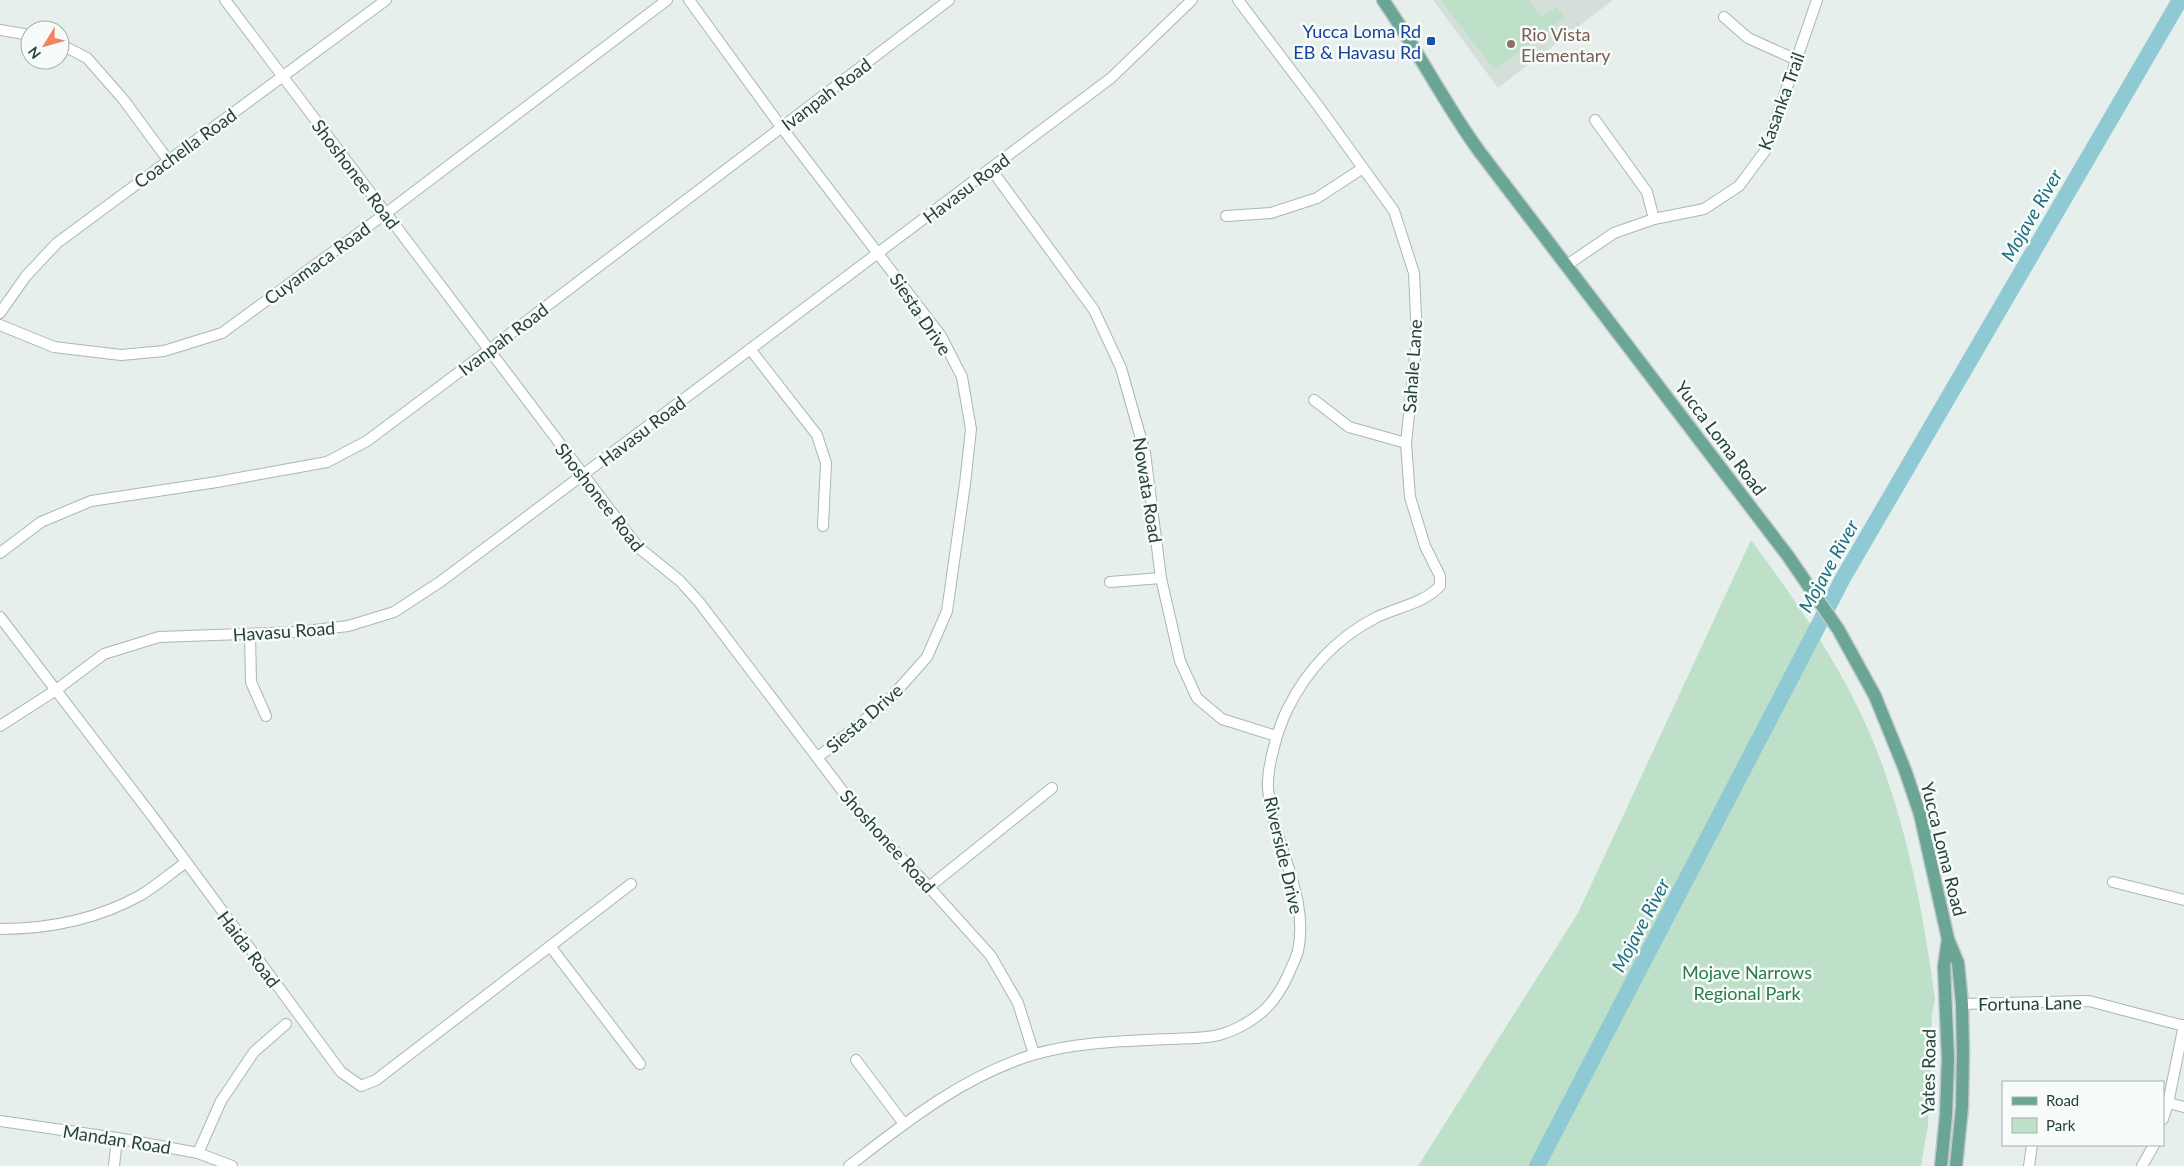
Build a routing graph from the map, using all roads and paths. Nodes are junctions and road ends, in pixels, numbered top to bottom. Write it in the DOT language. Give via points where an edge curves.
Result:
graph roads {
  1 [pos="225,0"];
  2 [pos="386,0"];
  3 [pos="667,0"];
  4 [pos="688,0"];
  5 [pos="950,0"];
  6 [pos="1192,0"];
  7 [pos="1238,0"];
  8 [pos="1383,0"];
  9 [pos="1818,0"];
  10 [pos="1724,17"];
  11 [pos="0,30"];
  12 [pos="20,33"];
  13 [pos="70,49"];
  14 [pos="1796,60"];
  15 [pos="283,77"];
  16 [pos="1595,120"];
  17 [pos="782,128"];
  18 [pos="168,160"];
  19 [pos="1363,168"];
  20 [pos="991,169"];
  21 [pos="385,214"];
  22 [pos="1226,216"];
  23 [pos="1654,219"];
  24 [pos="878,252"];
  25 [pos="1567,265"];
  26 [pos="0,313"];
  27 [pos="0,324"];
  28 [pos="750,349"];
  29 [pos="488,350"];
  30 [pos="1314,400"];
  31 [pos="1406,443"];
  32 [pos="582,476"];
  33 [pos="823,526"];
  34 [pos="0,553"];
  35 [pos="1162,578"];
  36 [pos="1110,582"];
  37 [pos="1440,586"];
  38 [pos="0,618"];
  39 [pos="250,635"];
  40 [pos="56,690"];
  41 [pos="266,716"];
  42 [pos="0,726"];
  43 [pos="1276,736"];
  44 [pos="818,757"];
  45 [pos="1052,788"];
  46 [pos="185,863"];
  47 [pos="2113,882"];
  48 [pos="631,884"];
  49 [pos="929,887"];
  50 [pos="2184,900"];
  51 [pos="0,929"];
  52 [pos="1948,939"];
  53 [pos="550,946"];
  54 [pos="1945,978"];
  55 [pos="1961,991"];
  56 [pos="1962,1004"];
  57 [pos="286,1024"];
  58 [pos="2184,1025"];
  59 [pos="1034,1054"];
  60 [pos="856,1060"];
  61 [pos="640,1064"];
  62 [pos="2168,1104"];
  63 [pos="2184,1107"];
  64 [pos="2164,1116"];
  65 [pos="0,1121"];
  66 [pos="904,1124"];
  67 [pos="117,1138"];
  68 [pos="2032,1146"];
  69 [pos="2153,1146"];
  70 [pos="198,1153"];
  71 [pos="114,1166"];
  72 [pos="232,1166"];
  73 [pos="849,1166"];
  74 [pos="1940,1166"];
  75 [pos="1956,1166"];
  76 [pos="2029,1166"];
  77 [pos="2142,1166"];
  1 -- 15 [label="street, Shoshonee Road"];
  2 -- 15 [label="street, Coachella Road"];
  3 -- 21 [label="street, Cuyamaca Road"];
  4 -- 17 [label="street, Siesta Drive"];
  5 -- 17 [label="street, Ivanpah Road"];
  6 -- 20 [label="street, Havasu Road" via="1111,78"];
  7 -- 19 [label="street, Sahale Lane"];
  8 -- 25 [label="main road, Yucca Loma Road" via="1454,117"];
  9 -- 14 [label="street, Kasanka Trail"];
  10 -- 14 [label="street" via="1748,38"];
  11 -- 12 [label="street"];
  13 -- 18 [label="street" via="87,58 123,99"];
  14 -- 23 [label="street, Kasanka Trail" via="1765,151 1739,186 1704,209"];
  15 -- 18 [label="street, Coachella Road"];
  15 -- 21 [label="street, Shoshonee Road"];
  16 -- 23 [label="street" via="1647,192"];
  17 -- 24 [label="street, Siesta Drive"];
  17 -- 29 [label="street, Ivanpah Road"];
  18 -- 26 [label="street, Coachella Road" via="57,243 26,276"];
  19 -- 22 [label="street" via="1317,198 1271,213"];
  19 -- 31 [label="street, Sahale Lane" via="1394,211 1414,272 1417,338"];
  20 -- 24 [label="street, Havasu Road"];
  20 -- 35 [label="street, Nowata Road" via="1094,310 1120,368 1145,453"];
  21 -- 27 [label="street, Cuyamaca Road" via="222,333 164,351 121,355 54,347"];
  21 -- 29 [label="street, Shoshonee Road"];
  23 -- 25 [label="street, Kasanka Trail" via="1614,232"];
  24 -- 28 [label="street, Havasu Road"];
  24 -- 44 [label="street, Siesta Drive" via="941,336 962,377 971,429 965,484 947,611 927,657 887,702"];
  25 -- 52 [label="main road, Yucca Loma Road" via="1794,563 1838,629 1888,728 1920,814"];
  28 -- 32 [label="street, Havasu Road"];
  28 -- 33 [label="street" via="817,435 826,462"];
  29 -- 32 [label="street, Shoshonee Road"];
  29 -- 34 [label="street, Ivanpah Road" via="366,440 327,462 91,501 41,522"];
  30 -- 31 [label="street" via="1349,427"];
  31 -- 37 [label="street, Sahale Lane" via="1412,504 1425,546 1440,576"];
  32 -- 39 [label="street, Havasu Road" via="440,582 394,612 348,626"];
  32 -- 44 [label="street, Shoshonee Road" via="638,547 680,581 699,602"];
  35 -- 36 [label="street"];
  35 -- 43 [label="street, Nowata Road" via="1180,661 1197,698 1222,719"];
  37 -- 43 [label="street, Riverside Drive" via="1430,596 1376,618 1330,650 1303,682"];
  38 -- 40 [label="street, Haida Road"];
  39 -- 40 [label="street, Havasu Road" via="159,637 104,654"];
  39 -- 41 [label="street" via="251,682"];
  40 -- 42 [label="street, Havasu Road"];
  40 -- 46 [label="street, Haida Road"];
  43 -- 59 [label="street, Riverside Drive" via="1268,787 1277,838 1300,912 1298,951 1282,989 1258,1016 1222,1035 1121,1042"];
  44 -- 49 [label="street, Shoshonee Road" via="863,818"];
  45 -- 49 [label="street"];
  46 -- 51 [label="street" via="141,894 103,912 28,929"];
  46 -- 53 [label="street, Haida Road" via="342,1072 361,1086 376,1080"];
  47 -- 50 [label="street"];
  48 -- 53 [label="street, Haida Road"];
  49 -- 59 [label="street, Shoshonee Road" via="990,956 1018,1003"];
  52 -- 54 [label="main road, Yucca Loma Road"];
  52 -- 55 [label="main road, Yucca Loma Road" via="1958,963"];
  53 -- 61 [label="street"];
  54 -- 74 [label="main road, Yates Road" via="1948,1060"];
  55 -- 56 [label="main road, Yates Road"];
  56 -- 58 [label="street, Fortuna Lane" via="2089,1001"];
  56 -- 75 [label="main road, Yates Road" via="1962,1107"];
  57 -- 70 [label="street" via="254,1052 221,1101"];
  58 -- 62 [label="street"];
  59 -- 66 [label="street, Riverside Drive" via="955,1089"];
  60 -- 66 [label="street"];
  62 -- 63 [label="street"];
  62 -- 64 [label="street"];
  65 -- 67 [label="street, Mandan Road"];
  66 -- 73 [label="street, Riverside Drive"];
  67 -- 70 [label="street, Mandan Road"];
  67 -- 71 [label="street"];
  68 -- 76 [label="street"];
  69 -- 77 [label="street"];
  70 -- 72 [label="street, Mandan Road"];
}
